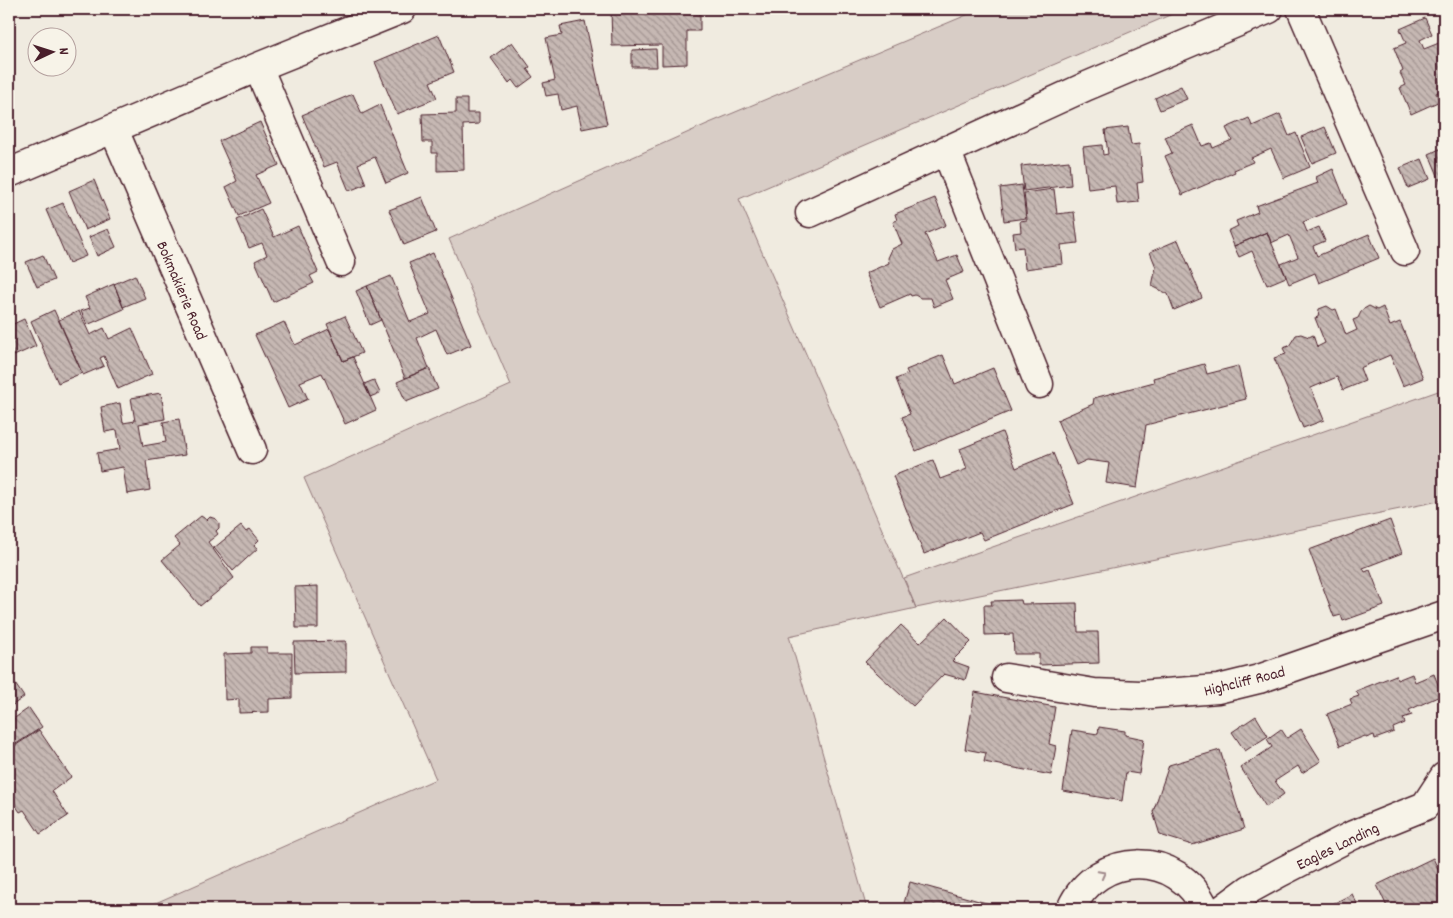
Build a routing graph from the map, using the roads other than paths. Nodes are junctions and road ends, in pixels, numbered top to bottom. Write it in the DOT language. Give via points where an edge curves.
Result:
graph roads {
  1 [pos="402,9"];
  2 [pos="1269,9"];
  3 [pos="1301,9"];
  4 [pos="258,67"];
  5 [pos="114,130"];
  6 [pos="946,150"];
  7 [pos="9,173"];
  8 [pos="810,213"];
  9 [pos="1405,251"];
  10 [pos="341,262"];
  11 [pos="1039,384"];
  12 [pos="252,450"];
  13 [pos="1444,615"];
  14 [pos="1006,678"];
  15 [pos="1444,777"];
  16 [pos="1435,807"];
  17 [pos="1071,909"];
  18 [pos="1205,909"];
  19 [pos="1223,909"];
  1 -- 4 [label="street"];
  2 -- 6 [label="street"];
  3 -- 9 [label="street"];
  4 -- 5 [label="street"];
  4 -- 10 [label="street"];
  5 -- 7 [label="street"];
  5 -- 12 [label="street, Bokmakierie Road"];
  6 -- 8 [label="street"];
  6 -- 11 [label="street"];
  13 -- 14 [label="street, Highcliff Road" via="1218,690 1158,694 1094,693"];
  15 -- 16 [label="street, Eagles Landing"];
  16 -- 19 [label="street, Eagles Landing" via="1354,835 1250,888"];
  17 -- 18 [label="street, one-way" via="1077,896 1093,878 1115,867 1139,863 1163,867 1184,879 1200,897"];
}
